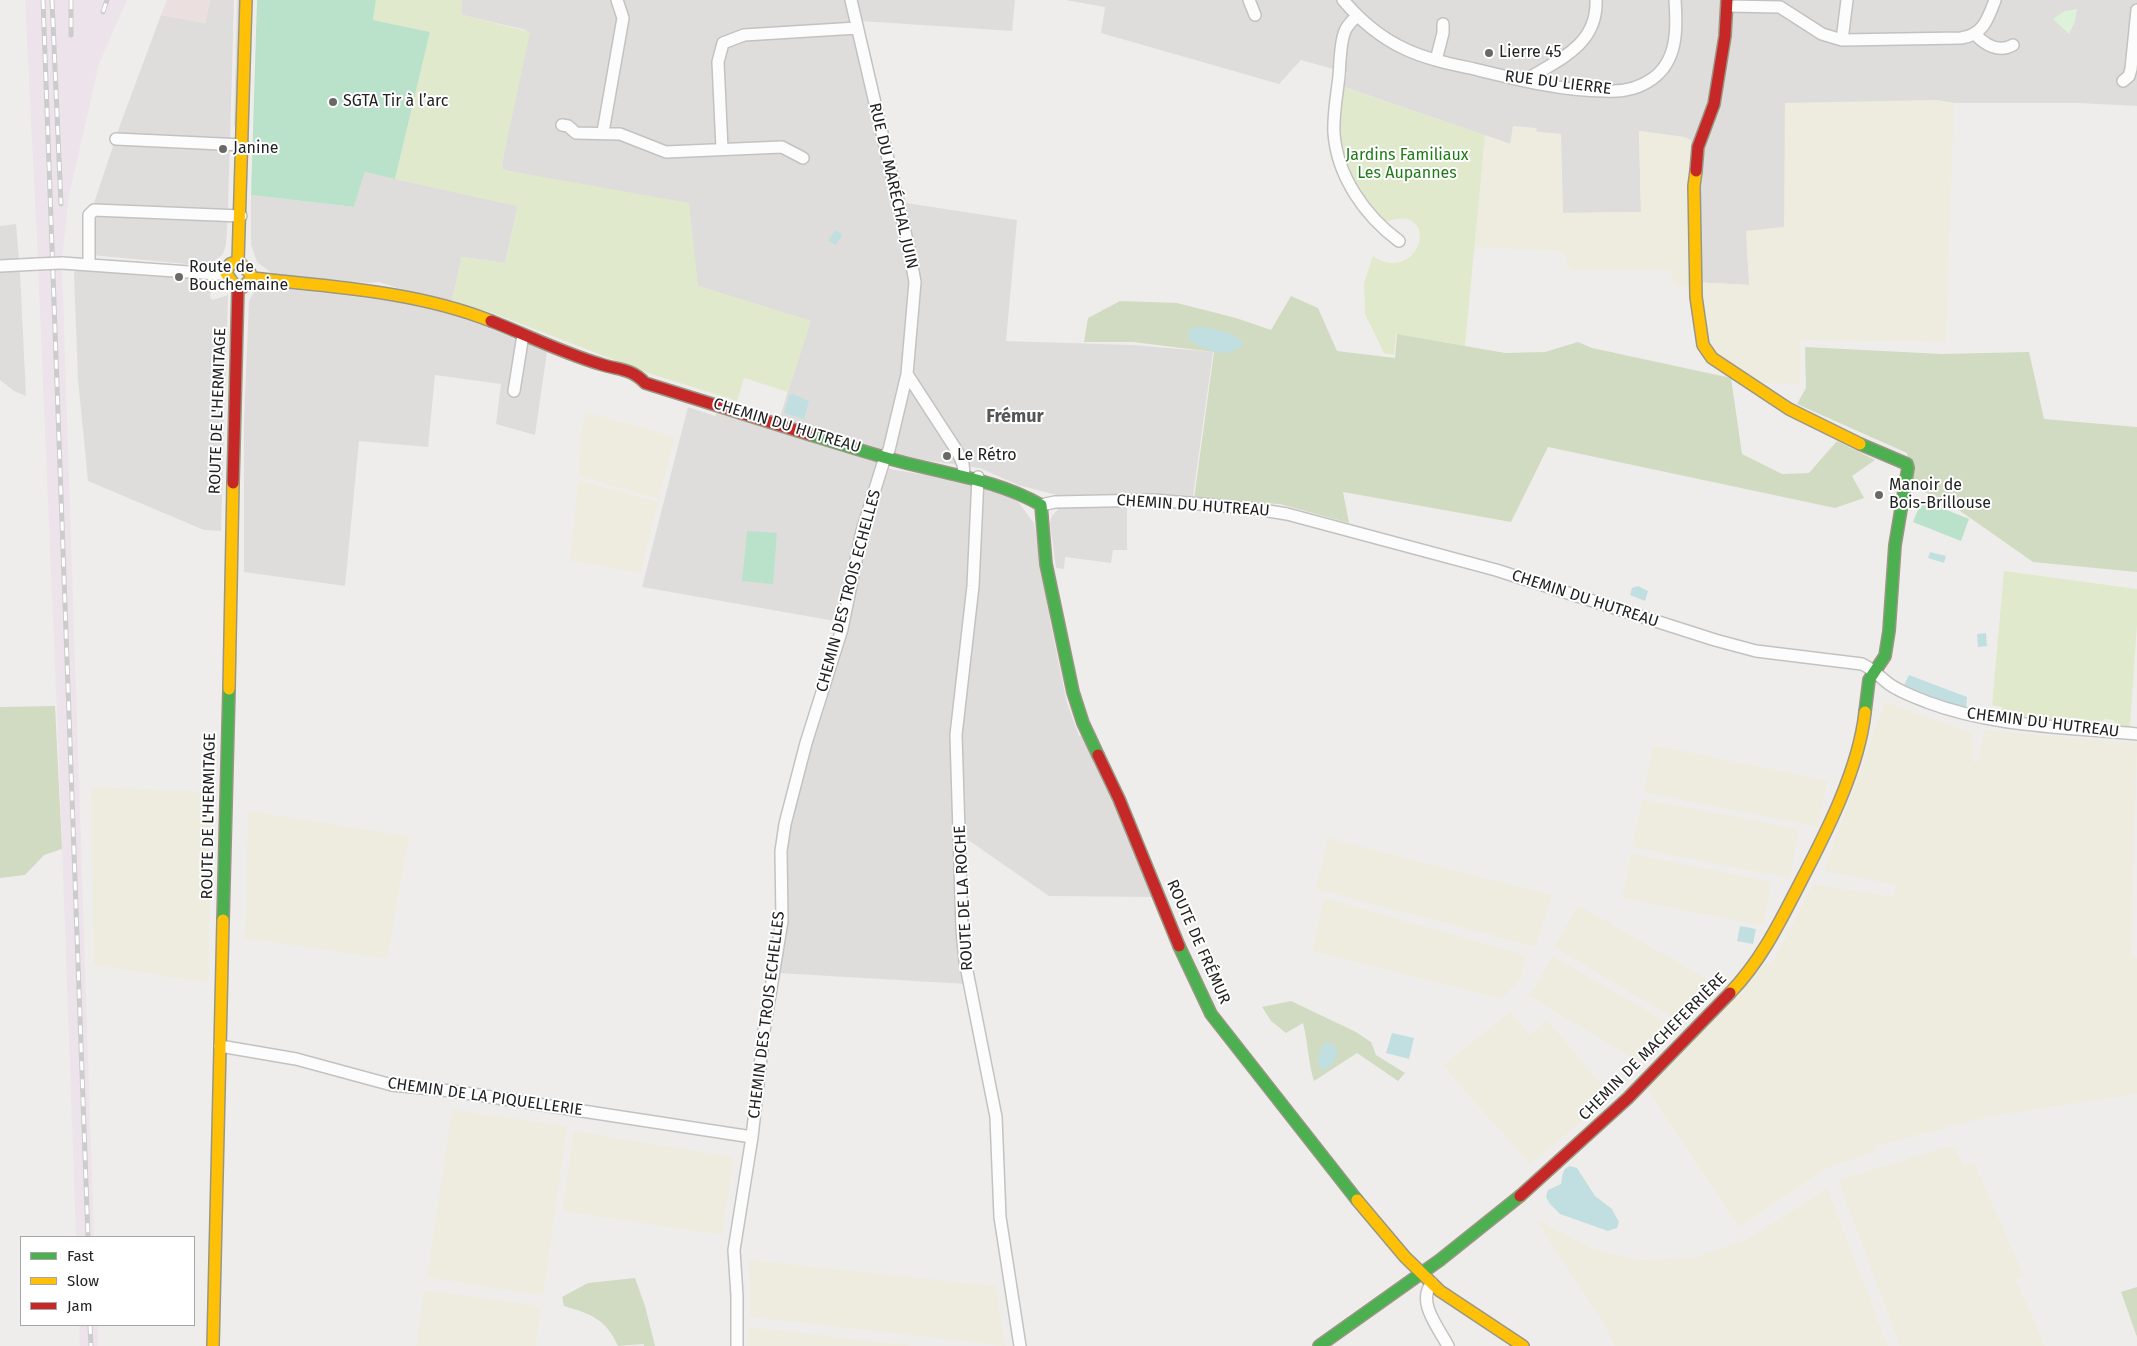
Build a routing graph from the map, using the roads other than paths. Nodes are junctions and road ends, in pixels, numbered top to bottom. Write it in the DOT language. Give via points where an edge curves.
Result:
graph roads {
  1 [pos="246,0"];
  2 [pos="616,0"];
  3 [pos="850,0"];
  4 [pos="1249,0"];
  5 [pos="1343,0"];
  6 [pos="1596,0"];
  7 [pos="1675,0"];
  8 [pos="1847,0"];
  9 [pos="1995,0"];
  10 [pos="1727,3"];
  11 [pos="2137,10"];
  12 [pos="1255,15"];
  13 [pos="1356,16"];
  14 [pos="1443,24"];
  15 [pos="857,28"];
  16 [pos="1975,34"];
  17 [pos="1842,40"];
  18 [pos="2013,45"];
  19 [pos="1436,60"];
  20 [pos="1524,81"];
  21 [pos="2123,81"];
  22 [pos="562,125"];
  23 [pos="603,132"];
  24 [pos="116,140"];
  25 [pos="244,145"];
  26 [pos="722,149"];
  27 [pos="803,158"];
  28 [pos="241,216"];
  29 [pos="1399,241"];
  30 [pos="238,261"];
  31 [pos="89,264"];
  32 [pos="0,266"];
  33 [pos="226,273"];
  34 [pos="252,278"];
  35 [pos="238,288"];
  36 [pos="523,335"];
  37 [pos="907,374"];
  38 [pos="514,391"];
  39 [pos="885,457"];
  40 [pos="964,474"];
  41 [pos="978,477"];
  42 [pos="1041,505"];
  43 [pos="1875,673"];
  44 [pos="2137,734"];
  45 [pos="220,1046"];
  46 [pos="752,1137"];
  47 [pos="1422,1274"];
  48 [pos="1432,1283"];
  49 [pos="213,1346"];
  50 [pos="737,1346"];
  51 [pos="1020,1346"];
  52 [pos="1320,1346"];
  53 [pos="1448,1346"];
  54 [pos="1523,1346"];
  1 -- 25 [label="street"];
  2 -- 23 [label="street" via="623,18"];
  3 -- 15 [label="street, RUE DU MARÉCHAL JUIN"];
  4 -- 12 [label="street"];
  5 -- 13 [label="street, RUE DU LIERRE"];
  6 -- 20 [label="street" via="1594,22 1576,48"];
  7 -- 20 [label="street, RUE DU LIERRE" via="1677,28 1668,61 1652,79 1640,86 1604,92"];
  8 -- 17 [label="street"];
  9 -- 16 [label="street" via="1986,24"];
  10 -- 17 [label="street" via="1780,7 1822,34"];
  10 -- 43 [label="street, CHEMIN DE MACHEFERRIÈRE" via="1714,104 1701,137 1695,170 1695,275 1703,345 1707,352 1789,410 1907,464 1895,545 1889,631 1885,656"];
  11 -- 21 [label="street" via="2131,69"];
  13 -- 19 [label="street, RUE DU LIERRE" via="1404,48"];
  13 -- 29 [label="street" via="1345,30 1335,115 1336,149 1355,193 1378,225"];
  14 -- 19 [label="street"];
  15 -- 26 [label="street" via="744,35 723,43 718,62"];
  15 -- 37 [label="street, RUE DU MARÉCHAL JUIN" via="915,282"];
  16 -- 17 [label="street" via="1961,38"];
  16 -- 18 [label="street" via="1982,42 1998,49"];
  19 -- 20 [label="street, RUE DU LIERRE"];
  22 -- 23 [label="street" via="576,133"];
  23 -- 26 [label="street" via="620,134 666,152"];
  24 -- 25 [label="street"];
  25 -- 28 [label="street"];
  26 -- 27 [label="street" via="782,147"];
  28 -- 30 [label="street"];
  28 -- 31 [label="street" via="94,210 89,215"];
  30 -- 33 [label="street" via="230,264"];
  30 -- 34 [label="street"];
  31 -- 32 [label="street, bridge"];
  31 -- 33 [label="street"];
  33 -- 35 [label="street"];
  34 -- 35 [label="street" via="247,285"];
  34 -- 36 [label="street, CHEMIN DU HUTREAU" via="395,294 476,315"];
  35 -- 45 [label="street, ROUTE DE L'HERMITAGE"];
  36 -- 38 [label="street"];
  36 -- 39 [label="street, CHEMIN DU HUTREAU" via="601,365 625,369 645,383"];
  37 -- 39 [label="street, RUE DU MARÉCHAL JUIN"];
  37 -- 40 [label="street" via="957,451"];
  39 -- 40 [label="street, CHEMIN DU HUTREAU"];
  39 -- 46 [label="street, CHEMIN DES TROIS ECHELLES" via="862,531 842,629 806,743 785,824 781,851 782,921 764,1031"];
  40 -- 41 [label="street, CHEMIN DU HUTREAU"];
  41 -- 42 [label="street, CHEMIN DU HUTREAU" via="1022,492"];
  41 -- 51 [label="street, ROUTE DE LA ROCHE" via="972,586 956,735 962,930 965,961 996,1117 1000,1217"];
  42 -- 43 [label="street, CHEMIN DU HUTREAU" via="1154,500 1278,512 1496,570 1756,651 1856,663"];
  42 -- 47 [label="street, ROUTE DE FRÉMUR" via="1046,564 1073,692 1083,723 1119,799 1201,995 1225,1033 1354,1197"];
  43 -- 44 [label="street, CHEMIN DU HUTREAU" via="1895,688 1962,714"];
  43 -- 47 [label="street, CHEMIN DE MACHEFERRIÈRE" via="1869,680 1864,723 1855,758 1828,828 1770,942 1748,973 1604,1121 1490,1221"];
  45 -- 46 [label="street, CHEMIN DE LA PIQUELLERIE" via="296,1059 392,1084 452,1090"];
  45 -- 49 [label="street, ROUTE DE L'HERMITAGE"];
  46 -- 50 [label="street, CHEMIN DES TROIS ECHELLES" via="734,1250"];
  47 -- 48 [label="street, ROUTE DE FRÉMUR"];
  47 -- 52 [label="street, CHEMIN DE MACHEFERRIÈRE"];
  48 -- 53 [label="street" via="1426,1291 1426,1303"];
  48 -- 54 [label="street, ROUTE DE FRÉMUR"];
}
